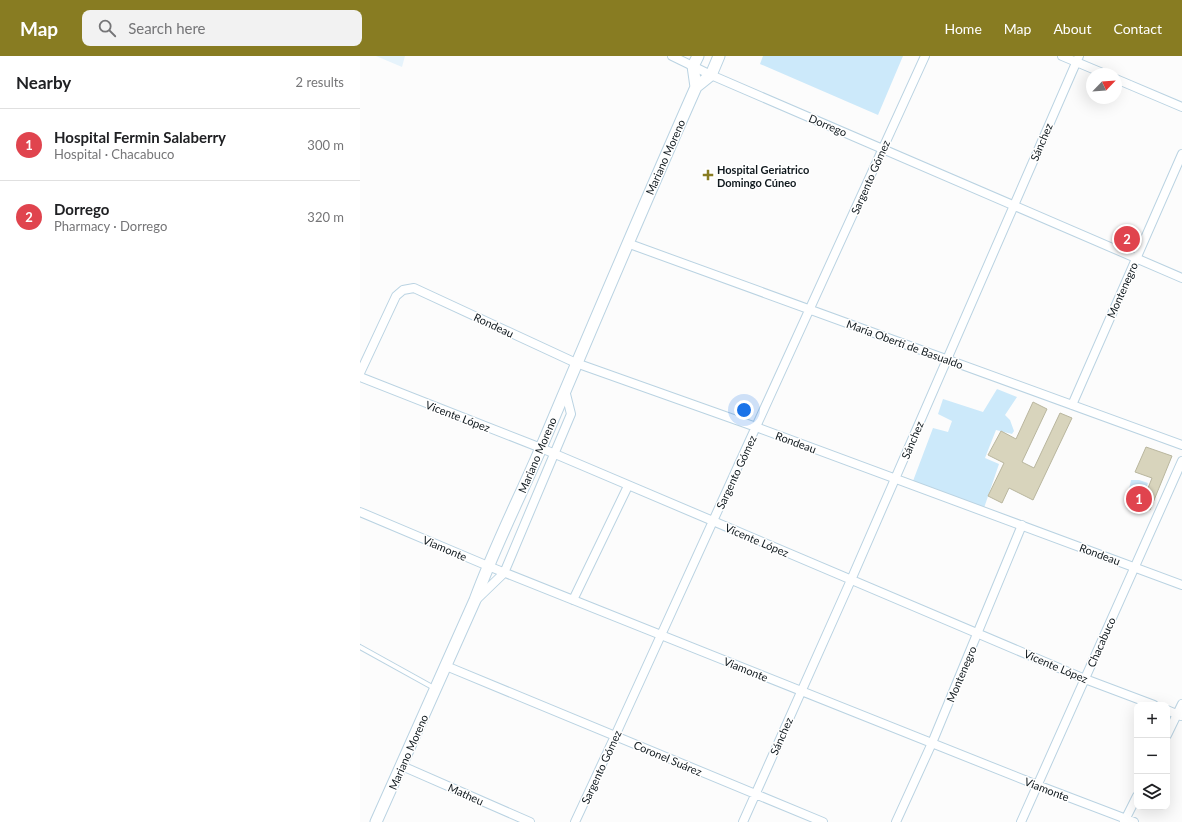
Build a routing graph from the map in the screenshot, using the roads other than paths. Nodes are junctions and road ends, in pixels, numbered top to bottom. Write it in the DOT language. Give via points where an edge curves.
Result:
graph roads {
  1 [pos="672,56"];
  2 [pos="719,56"];
  3 [pos="925,56"];
  4 [pos="1062,56"];
  5 [pos="1078,59"];
  6 [pos="696,61"];
  7 [pos="1094,68"];
  8 [pos="711,75"];
  9 [pos="1122,82"];
  10 [pos="696,87"];
  11 [pos="1182,107"];
  12 [pos="883,149"];
  13 [pos="1182,154"];
  14 [pos="1014,206"];
  15 [pos="627,243"];
  16 [pos="1136,258"];
  17 [pos="1182,278"];
  18 [pos="810,310"];
  19 [pos="947,360"];
  20 [pos="576,363"];
  21 [pos="360,373"];
  22 [pos="360,377"];
  23 [pos="565,390"];
  24 [pos="1072,405"];
  25 [pos="756,427"];
  26 [pos="1182,445"];
  27 [pos="541,448"];
  28 [pos="554,454"];
  29 [pos="1182,461"];
  30 [pos="895,478"];
  31 [pos="628,486"];
  32 [pos="360,512"];
  33 [pos="713,522"];
  34 [pos="1022,525"];
  35 [pos="488,566"];
  36 [pos="1135,567"];
  37 [pos="504,573"];
  38 [pos="851,580"];
  39 [pos="1182,585"];
  40 [pos="476,600"];
  41 [pos="573,600"];
  42 [pos="978,634"];
  43 [pos="661,635"];
  44 [pos="360,647"];
  45 [pos="446,666"];
  46 [pos="1085,678"];
  47 [pos="436,689"];
  48 [pos="801,691"];
  49 [pos="1146,702"];
  50 [pos="1182,704"];
  51 [pos="1170,711"];
  52 [pos="1180,715"];
  53 [pos="1170,730"];
  54 [pos="615,736"];
  55 [pos="932,743"];
  56 [pos="402,766"];
  57 [pos="1037,785"];
  58 [pos="755,794"];
  59 [pos="1134,804"];
  60 [pos="1128,821"];
  61 [pos="376,822"];
  62 [pos="530,822"];
  63 [pos="575,822"];
  64 [pos="743,822"];
  65 [pos="823,822"];
  66 [pos="896,822"];
  67 [pos="1021,822"];
  1 -- 6 [label="street, Dorrego"];
  2 -- 8 [label="main road"];
  3 -- 12 [label="street, Sargento Gómez"];
  4 -- 5 [label="street"];
  5 -- 7 [label="street"];
  5 -- 14 [label="street, Sánchez"];
  6 -- 8 [label="street, Dorrego"];
  6 -- 10 [label="main road"];
  8 -- 10 [label="main road"];
  8 -- 12 [label="street, Dorrego"];
  9 -- 11 [label="street"];
  10 -- 15 [label="main road, Mariano Moreno"];
  12 -- 14 [label="street, Dorrego"];
  12 -- 18 [label="street, Sargento Gómez"];
  13 -- 16 [label="street, Montenegro"];
  14 -- 16 [label="street, Dorrego"];
  14 -- 19 [label="street, Sánchez"];
  15 -- 18 [label="street, María Oberti de Basualdo"];
  15 -- 20 [label="main road, Mariano Moreno"];
  16 -- 17 [label="street, Dorrego"];
  16 -- 24 [label="street, Montenegro"];
  18 -- 19 [label="street, María Oberti de Basualdo"];
  18 -- 25 [label="street, Sargento Gómez"];
  19 -- 24 [label="street, María Oberti de Basualdo"];
  19 -- 30 [label="street, Sánchez"];
  20 -- 21 [label="street, Rondeau" via="414,288 403,290 396,296"];
  20 -- 23 [label="main road, Mariano Moreno"];
  20 -- 25 [label="street, Rondeau"];
  22 -- 27 [label="street, Vicente López"];
  23 -- 27 [label="main road, Mariano Moreno"];
  23 -- 28 [label="street" via="571,414"];
  24 -- 26 [label="street, María Oberti de Basualdo"];
  25 -- 30 [label="street, Rondeau"];
  25 -- 33 [label="street, Sargento Gómez"];
  27 -- 28 [label="street, Vicente López"];
  27 -- 35 [label="main road, Mariano Moreno"];
  28 -- 31 [label="street, Vicente López"];
  28 -- 37 [label="street"];
  29 -- 36 [label="street, Chacabuco"];
  30 -- 34 [label="street, Rondeau"];
  30 -- 38 [label="street, Sánchez"];
  31 -- 33 [label="street, Vicente López"];
  31 -- 41 [label="street"];
  32 -- 35 [label="street, Viamonte"];
  33 -- 38 [label="street, Vicente López"];
  33 -- 43 [label="street, Sargento Gómez"];
  34 -- 36 [label="street, Rondeau"];
  34 -- 42 [label="street, Montenegro"];
  35 -- 37 [label="street, Viamonte"];
  35 -- 40 [label="main road, Mariano Moreno"];
  36 -- 39 [label="street, Rondeau"];
  36 -- 46 [label="street, Chacabuco"];
  37 -- 40 [label="street"];
  37 -- 41 [label="street, Viamonte"];
  38 -- 42 [label="street, Vicente López"];
  38 -- 48 [label="street, Sánchez"];
  40 -- 45 [label="main road, Mariano Moreno"];
  41 -- 43 [label="street, Viamonte"];
  42 -- 46 [label="street, Vicente López"];
  42 -- 55 [label="street, Montenegro"];
  43 -- 48 [label="street, Viamonte"];
  43 -- 54 [label="street, Sargento Gómez"];
  44 -- 47 [label="lane"];
  45 -- 47 [label="main road, Mariano Moreno"];
  45 -- 54 [label="street, Coronel Suárez"];
  46 -- 49 [label="street, Vicente López"];
  46 -- 57 [label="street, Chacabuco"];
  47 -- 56 [label="main road, Mariano Moreno"];
  48 -- 55 [label="street, Viamonte"];
  48 -- 58 [label="street, Sánchez"];
  50 -- 52 [label="street"];
  51 -- 52 [label="street"];
  52 -- 53 [label="street"];
  54 -- 58 [label="street, Coronel Suárez"];
  54 -- 63 [label="street, Sargento Gómez"];
  55 -- 57 [label="street, Viamonte"];
  55 -- 66 [label="street, Montenegro"];
  56 -- 61 [label="main road, Mariano Moreno"];
  56 -- 62 [label="street, Matheu"];
  57 -- 60 [label="street, Viamonte"];
  57 -- 67 [label="street, Chacabuco"];
  58 -- 64 [label="street, Sánchez"];
  58 -- 65 [label="street, Coronel Suárez"];
  59 -- 60 [label="street"];
}
